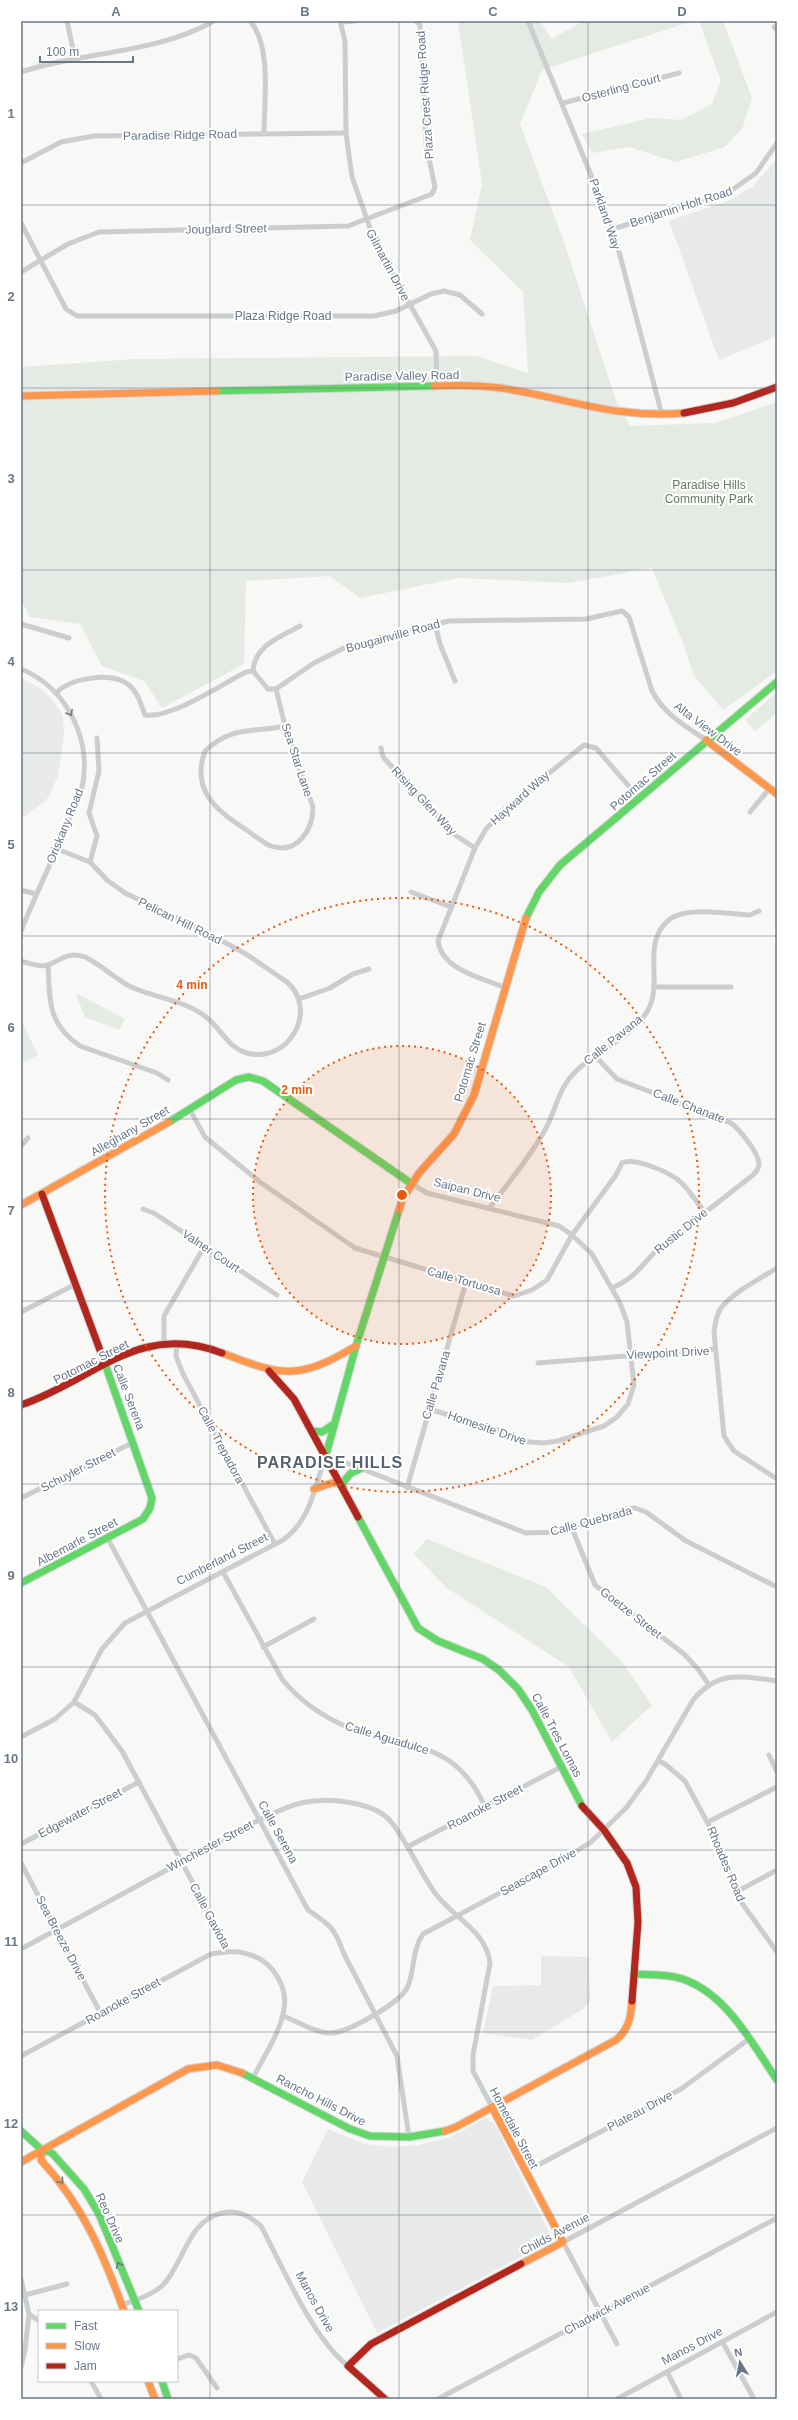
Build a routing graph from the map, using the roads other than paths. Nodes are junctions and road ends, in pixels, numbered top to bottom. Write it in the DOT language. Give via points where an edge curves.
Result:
graph roads {
  1 [pos="67,21"];
  2 [pos="214,21"];
  3 [pos="250,21"];
  4 [pos="355,21"];
  5 [pos="416,21"];
  6 [pos="528,21"];
  7 [pos="341,22"];
  8 [pos="75,58"];
  9 [pos="21,72"];
  10 [pos="679,73"];
  11 [pos="563,103"];
  12 [pos="346,133"];
  13 [pos="264,134"];
  14 [pos="777,143"];
  15 [pos="21,163"];
  16 [pos="434,193"];
  17 [pos="366,221"];
  18 [pos="21,223"];
  19 [pos="613,229"];
  20 [pos="42,259"];
  21 [pos="21,272"];
  22 [pos="409,304"];
  23 [pos="482,314"];
  24 [pos="437,385"];
  25 [pos="777,387"];
  26 [pos="21,396"];
  27 [pos="662,415"];
  28 [pos="630,622"];
  29 [pos="21,624"];
  30 [pos="435,624"];
  31 [pos="300,626"];
  32 [pos="69,638"];
  33 [pos="21,669"];
  34 [pos="254,671"];
  35 [pos="455,681"];
  36 [pos="777,682"];
  37 [pos="276,689"];
  38 [pos="56,693"];
  39 [pos="285,726"];
  40 [pos="97,738"];
  41 [pos="706,740"];
  42 [pos="381,748"];
  43 [pos="770,788"];
  44 [pos="777,794"];
  45 [pos="640,799"];
  46 [pos="750,812"];
  47 [pos="475,848"];
  48 [pos="57,849"];
  49 [pos="90,862"];
  50 [pos="21,890"];
  51 [pos="412,892"];
  52 [pos="36,894"];
  53 [pos="451,907"];
  54 [pos="758,911"];
  55 [pos="21,931"];
  56 [pos="21,961"];
  57 [pos="48,965"];
  58 [pos="369,969"];
  59 [pos="654,986"];
  60 [pos="503,987"];
  61 [pos="730,987"];
  62 [pos="299,999"];
  63 [pos="595,1056"];
  64 [pos="250,1077"];
  65 [pos="168,1080"];
  66 [pos="190,1110"];
  67 [pos="28,1138"];
  68 [pos="21,1146"];
  69 [pos="753,1175"];
  70 [pos="412,1184"];
  71 [pos="42,1194"];
  72 [pos="21,1205"];
  73 [pos="490,1207"];
  74 [pos="143,1209"];
  75 [pos="705,1212"];
  76 [pos="572,1235"];
  77 [pos="204,1247"];
  78 [pos="383,1258"];
  79 [pos="777,1268"];
  80 [pos="466,1282"];
  81 [pos="76,1284"];
  82 [pos="612,1288"];
  83 [pos="277,1295"];
  84 [pos="21,1312"];
  85 [pos="164,1343"];
  86 [pos="177,1343"];
  87 [pos="356,1346"];
  88 [pos="714,1349"];
  89 [pos="631,1355"];
  90 [pos="538,1363"];
  91 [pos="105,1365"];
  92 [pos="268,1371"];
  93 [pos="21,1405"];
  94 [pos="429,1409"];
  95 [pos="334,1424"];
  96 [pos="312,1431"];
  97 [pos="134,1442"];
  98 [pos="326,1455"];
  99 [pos="360,1469"];
  100 [pos="777,1479"];
  101 [pos="340,1484"];
  102 [pos="406,1488"];
  103 [pos="314,1489"];
  104 [pos="21,1498"];
  105 [pos="143,1518"];
  106 [pos="572,1528"];
  107 [pos="108,1539"];
  108 [pos="275,1544"];
  109 [pos="223,1572"];
  110 [pos="21,1583"];
  111 [pos="777,1587"];
  112 [pos="147,1611"];
  113 [pos="314,1619"];
  114 [pos="263,1647"];
  115 [pos="777,1681"];
  116 [pos="709,1685"];
  117 [pos="74,1702"];
  118 [pos="21,1737"];
  119 [pos="769,1755"];
  120 [pos="658,1761"];
  121 [pos="561,1767"];
  122 [pos="777,1772"];
  123 [pos="139,1782"];
  124 [pos="777,1787"];
  125 [pos="485,1807"];
  126 [pos="259,1820"];
  127 [pos="708,1822"];
  128 [pos="604,1830"];
  129 [pos="21,1844"];
  130 [pos="409,1846"];
  131 [pos="21,1863"];
  132 [pos="180,1863"];
  133 [pos="777,1870"];
  134 [pos="736,1892"];
  135 [pos="456,1916"];
  136 [pos="56,1930"];
  137 [pos="21,1949"];
  138 [pos="777,1951"];
  139 [pos="226,1952"];
  140 [pos="634,1974"];
  141 [pos="100,2012"];
  142 [pos="375,2014"];
  143 [pos="283,2016"];
  144 [pos="749,2039"];
  145 [pos="21,2056"];
  146 [pos="253,2078"];
  147 [pos="777,2080"];
  148 [pos="492,2107"];
  149 [pos="777,2128"];
  150 [pos="21,2131"];
  151 [pos="409,2137"];
  152 [pos="42,2150"];
  153 [pos="21,2162"];
  154 [pos="525,2172"];
  155 [pos="777,2218"];
  156 [pos="563,2242"];
  157 [pos="21,2279"];
  158 [pos="67,2284"];
  159 [pos="25,2295"];
  160 [pos="135,2301"];
  161 [pos="122,2308"];
  162 [pos="139,2310"];
  163 [pos="601,2312"];
  164 [pos="777,2313"];
  165 [pos="29,2314"];
  166 [pos="38,2320"];
  167 [pos="723,2343"];
  168 [pos="617,2344"];
  169 [pos="178,2359"];
  170 [pos="348,2366"];
  171 [pos="21,2367"];
  172 [pos="667,2372"];
  173 [pos="92,2382"];
  174 [pos="148,2382"];
  175 [pos="162,2382"];
  176 [pos="217,2388"];
  177 [pos="101,2399"];
  178 [pos="155,2399"];
  179 [pos="168,2399"];
  180 [pos="385,2399"];
  181 [pos="438,2399"];
  182 [pos="617,2399"];
  183 [pos="681,2399"];
  184 [pos="754,2399"];
  1 -- 8 [label="street"];
  2 -- 8 [label="street" via="180,36"];
  3 -- 13 [label="street" via="261,39 264,56"];
  4 -- 7 [label="street"];
  5 -- 16 [label="street, Plaza Crest Ridge Road" via="420,25 426,144 434,176"];
  6 -- 11 [label="street, Parkland Way"];
  7 -- 12 [label="street, Gilmartin Drive" via="344,42"];
  8 -- 9 [label="street"];
  10 -- 11 [label="street, Osterling Court"];
  11 -- 19 [label="street, Parkland Way"];
  12 -- 13 [label="street, Paradise Ridge Road"];
  12 -- 17 [label="street, Gilmartin Drive" via="352,177"];
  13 -- 15 [label="street, Paradise Ridge Road" via="94,136 62,142"];
  14 -- 19 [label="street, Benjamin Holt Road" via="756,173 729,192"];
  16 -- 17 [label="street, Jouglard Street"];
  17 -- 20 [label="street, Jouglard Street" via="348,226 304,228 99,232 86,235"];
  17 -- 22 [label="street, Gilmartin Drive"];
  18 -- 20 [label="street"];
  19 -- 27 [label="street, Parkland Way"];
  20 -- 21 [label="street, Jouglard Street"];
  20 -- 22 [label="street, Plaza Ridge Road" via="66,309 72,314 86,316 369,316 396,312"];
  22 -- 23 [label="street, Plaza Ridge Road" via="436,292 450,292 460,295"];
  22 -- 24 [label="street, Gilmartin Drive" via="436,351"];
  24 -- 26 [label="street, Paradise Valley Road"];
  24 -- 27 [label="street, Paradise Valley Road" via="502,387 595,409"];
  25 -- 27 [label="street, Paradise Valley Road" via="738,403 689,413"];
  28 -- 30 [label="street, Bougainville Road" via="629,617 622,612 586,620 471,619"];
  28 -- 41 [label="street, Alta View Drive" via="655,697 672,718"];
  29 -- 32 [label="street"];
  30 -- 35 [label="street"];
  30 -- 37 [label="street, Bougainville Road" via="344,648 314,663"];
  31 -- 34 [label="street" via="264,646 254,659"];
  33 -- 38 [label="street, Oriskany Road" via="42,680"];
  34 -- 37 [label="street" via="268,689"];
  34 -- 38 [label="street" via="246,672 156,716 145,715 135,691 117,679 79,680"];
  36 -- 41 [label="street, Potomac Street"];
  37 -- 39 [label="street, Sea Star Lane"];
  38 -- 48 [label="street, Oriskany Road, one-way" via="76,725 84,763 81,791"];
  39 -- 39 [label="street, Sea Star Lane" via="242,730 209,746 202,759 200,776 206,792 218,810 272,846 291,845 304,838 313,817 313,807"];
  40 -- 49 [label="street" via="99,770 89,813 97,836"];
  41 -- 43 [label="street, Alta View Drive"];
  41 -- 45 [label="street, Potomac Street"];
  42 -- 47 [label="street, Rising Glen Way" via="383,757 455,835"];
  43 -- 44 [label="street, Alta View Drive"];
  43 -- 46 [label="street"];
  45 -- 47 [label="street, Hayward Way" via="596,748 584,745 577,748 498,816"];
  45 -- 60 [label="street, Potomac Street" via="572,855 551,876 533,902 522,925"];
  47 -- 53 [label="street, Hayward Way"];
  48 -- 49 [label="street, Pelican Hill Road"];
  48 -- 52 [label="street, Oriskany Road"];
  49 -- 62 [label="street, Pelican Hill Road" via="107,880 125,893 246,954 293,987"];
  50 -- 52 [label="street"];
  51 -- 53 [label="street"];
  52 -- 55 [label="street, Oriskany Road"];
  53 -- 60 [label="street, Hayward Way" via="438,941 439,950 450,964"];
  54 -- 59 [label="street, Calle Pavana" via="750,915 685,912 670,920 658,933 654,945"];
  56 -- 57 [label="street"];
  57 -- 62 [label="street" via="66,956 88,959 131,986 201,1013 213,1022 234,1047 253,1054 275,1051 290,1040 301,1017"];
  57 -- 65 [label="street" via="51,1010 60,1028 69,1038 80,1046 157,1072"];
  58 -- 62 [label="street" via="353,974 330,988"];
  59 -- 61 [label="street"];
  59 -- 63 [label="street, Calle Pavana" via="650,1004 639,1022"];
  60 -- 70 [label="street, Potomac Street" via="474,1095 461,1123"];
  63 -- 69 [label="street, Calle Chanate" via="617,1079 731,1123 741,1133 759,1163"];
  63 -- 73 [label="street, Calle Pavana" via="574,1072 562,1089 542,1134"];
  64 -- 66 [label="street, Alleghany Street" via="236,1080"];
  64 -- 70 [label="street, Saipan Drive" via="263,1081"];
  66 -- 71 [label="street, Alleghany Street"];
  66 -- 78 [label="street, Calle Tortuosa" via="205,1137 260,1182 355,1248"];
  67 -- 68 [label="street"];
  69 -- 75 [label="street, Rustic Drive"];
  70 -- 73 [label="street, Saipan Drive" via="427,1193"];
  70 -- 78 [label="street, Potomac Street" via="402,1200"];
  71 -- 72 [label="street, Alleghany Street"];
  71 -- 81 [label="street, Calle Serena"];
  73 -- 76 [label="street, Saipan Drive" via="559,1226"];
  74 -- 77 [label="street, Valner Court" via="154,1213"];
  75 -- 76 [label="street, Calle Tortuosa" via="678,1179 633,1160 626,1160 622,1162 616,1175"];
  75 -- 82 [label="street, Rustic Drive" via="657,1250 636,1275"];
  76 -- 80 [label="street, Calle Tortuosa" via="547,1280 521,1295 514,1296"];
  76 -- 82 [label="street, Saipan Drive" via="592,1254"];
  77 -- 83 [label="street, Valner Court"];
  77 -- 85 [label="street" via="164,1316"];
  78 -- 80 [label="street, Calle Tortuosa"];
  78 -- 87 [label="street, Potomac Street"];
  79 -- 88 [label="street" via="720,1309 715,1321"];
  80 -- 94 [label="street, Calle Pavana"];
  81 -- 84 [label="street"];
  81 -- 91 [label="street, Calle Serena"];
  82 -- 89 [label="street, Saipan Drive" via="627,1322"];
  85 -- 86 [label="street, Potomac Street"];
  85 -- 91 [label="street, Potomac Street" via="141,1348"];
  86 -- 92 [label="street, Potomac Street" via="208,1347"];
  86 -- 108 [label="street, Calle Trepadora" via="176,1356 183,1374"];
  87 -- 92 [label="street, Potomac Street" via="341,1356 307,1368 287,1372"];
  87 -- 95 [label="street, Cumberland Street"];
  88 -- 89 [label="street, Viewpoint Drive"];
  88 -- 100 [label="street, Viewpoint Drive" via="724,1436 734,1451"];
  89 -- 90 [label="street, Viewpoint Drive"];
  89 -- 94 [label="street, Homesite Drive" via="633,1390 628,1404 621,1413 604,1426 558,1441 529,1442"];
  91 -- 93 [label="street, Potomac Street" via="53,1394"];
  91 -- 97 [label="street, Calle Serena"];
  92 -- 96 [label="street, Calle Tres Lomas" via="294,1399"];
  94 -- 102 [label="street, Calle Pavana"];
  95 -- 96 [label="street" via="322,1432"];
  95 -- 98 [label="street, Cumberland Street"];
  96 -- 98 [label="street, Calle Tres Lomas"];
  97 -- 104 [label="street, Schuyler Street"];
  97 -- 105 [label="street, Calle Serena" via="152,1493 150,1508"];
  98 -- 99 [label="street, Calle Quebrada"];
  98 -- 101 [label="street, Calle Tres Lomas"];
  98 -- 103 [label="street, Cumberland Street"];
  99 -- 101 [label="street" via="351,1473"];
  99 -- 102 [label="street, Calle Quebrada"];
  101 -- 103 [label="street" via="332,1483"];
  101 -- 121 [label="street, Calle Tres Lomas" via="418,1628 438,1642 483,1659 499,1670 524,1698"];
  102 -- 106 [label="street, Calle Quebrada" via="526,1533 544,1534"];
  103 -- 108 [label="street, Cumberland Street" via="300,1527"];
  105 -- 107 [label="street, Albemarle Street"];
  106 -- 111 [label="street, Calle Quebrada" via="624,1509 639,1509 686,1541"];
  106 -- 116 [label="street, Goetze Street" via="595,1585 684,1654"];
  107 -- 110 [label="street, Albemarle Street"];
  107 -- 112 [label="street, Calle Serena"];
  108 -- 109 [label="street, Cumberland Street"];
  109 -- 112 [label="street, Cumberland Street"];
  109 -- 114 [label="street, Calle Aguadulce"];
  112 -- 117 [label="street, Cumberland Street" via="126,1623 102,1649"];
  112 -- 126 [label="street, Calle Serena"];
  113 -- 114 [label="street"];
  114 -- 125 [label="street, Calle Aguadulce" via="282,1679 294,1694 308,1705 346,1726 431,1750 446,1758 470,1779"];
  115 -- 116 [label="street, Seascape Drive" via="739,1675 720,1679"];
  116 -- 120 [label="street, Seascape Drive" via="693,1700"];
  117 -- 118 [label="street, Cumberland Street" via="55,1719"];
  117 -- 123 [label="street, Calle Gaviota" via="95,1715 122,1751"];
  119 -- 122 [label="street"];
  120 -- 127 [label="street, Rhoades Road" via="685,1781"];
  120 -- 128 [label="street, Seascape Drive" via="626,1808"];
  121 -- 125 [label="street, Roanoke Street"];
  121 -- 128 [label="street, Calle Tres Lomas" via="585,1811"];
  123 -- 129 [label="street, Edgewater Street"];
  123 -- 132 [label="street, Calle Gaviota"];
  124 -- 127 [label="street"];
  125 -- 130 [label="street, Roanoke Street"];
  126 -- 130 [label="street, Winchester Street" via="294,1804 308,1801 352,1803 384,1815"];
  126 -- 132 [label="street, Winchester Street"];
  126 -- 142 [label="street, Calle Serena" via="308,1910 330,1924 337,1933 343,1952"];
  127 -- 134 [label="street, Rhoades Road" via="719,1844"];
  128 -- 135 [label="street, Seascape Drive" via="591,1842 567,1857"];
  128 -- 140 [label="street, Calle Tres Lomas" via="627,1863 636,1887 638,1922"];
  130 -- 135 [label="street, Winchester Street" via="435,1894"];
  131 -- 136 [label="street, Sea Breeze Drive"];
  132 -- 136 [label="street, Winchester Street"];
  132 -- 139 [label="street, Calle Gaviota"];
  133 -- 134 [label="street"];
  134 -- 138 [label="street, Rhoades Road"];
  135 -- 142 [label="street, Seascape Drive" via="423,1934 416,1947 407,1989 398,2000"];
  135 -- 148 [label="street, Homedale Street" via="480,1936 489,1953 490,1963 473,2055 473,2071"];
  136 -- 137 [label="street, Winchester Street"];
  136 -- 141 [label="street, Sea Breeze Drive"];
  139 -- 141 [label="street, Roanoke Street" via="211,1954"];
  139 -- 143 [label="street, Calle Gaviota" via="241,1952 254,1956 271,1967 283,1990"];
  140 -- 144 [label="street" via="675,1977 701,1988 712,1996"];
  140 -- 148 [label="street, Rancho Hills Drive" via="631,2019 620,2036"];
  141 -- 145 [label="street, Roanoke Street"];
  142 -- 143 [label="street, Seascape Drive" via="344,2030 331,2033"];
  142 -- 151 [label="street, Calle Serena" via="397,2056"];
  143 -- 146 [label="street, Calle Gaviota"];
  144 -- 147 [label="street"];
  144 -- 154 [label="street, Plateau Drive" via="681,2089"];
  146 -- 151 [label="street, Rancho Hills Drive" via="359,2132 384,2138"];
  146 -- 152 [label="street, Rancho Hills Drive" via="239,2070 220,2065 187,2069"];
  148 -- 151 [label="street, Rancho Hills Drive" via="444,2131"];
  148 -- 154 [label="street, Homedale Street"];
  149 -- 156 [label="street, Childs Avenue"];
  150 -- 152 [label="street, Reo Drive"];
  152 -- 153 [label="street, Rancho Hills Drive"];
  160 -- 152 [label="street, Reo Drive, one-way" via="99,2214 84,2189 52,2153"];
  152 -- 161 [label="street, Reo Drive, one-way" via="41,2160 74,2197 91,2226"];
  154 -- 156 [label="street, Homedale Street"];
  155 -- 163 [label="street, Chadwick Avenue"];
  156 -- 163 [label="street, Homedale Street"];
  156 -- 170 [label="street, Childs Avenue" via="371,2344"];
  157 -- 159 [label="street"];
  158 -- 159 [label="street"];
  159 -- 165 [label="street"];
  160 -- 161 [label="street"];
  160 -- 162 [label="street, Reo Drive"];
  160 -- 170 [label="street, Manos Drive" via="162,2286 203,2222 217,2214 235,2212 250,2217 261,2226 320,2335"];
  163 -- 168 [label="street, Homedale Street"];
  163 -- 181 [label="street, Chadwick Avenue"];
  164 -- 167 [label="street, Manos Drive"];
  165 -- 166 [label="street"];
  165 -- 171 [label="street" via="26,2350"];
  167 -- 172 [label="street, Manos Drive"];
  167 -- 184 [label="street"];
  169 -- 176 [label="street" via="189,2355 196,2358"];
  170 -- 180 [label="street, Manos Drive"];
  172 -- 182 [label="street, Manos Drive"];
  172 -- 183 [label="street"];
  173 -- 177 [label="street"];
  174 -- 178 [label="street"];
  175 -- 179 [label="street"];
}
